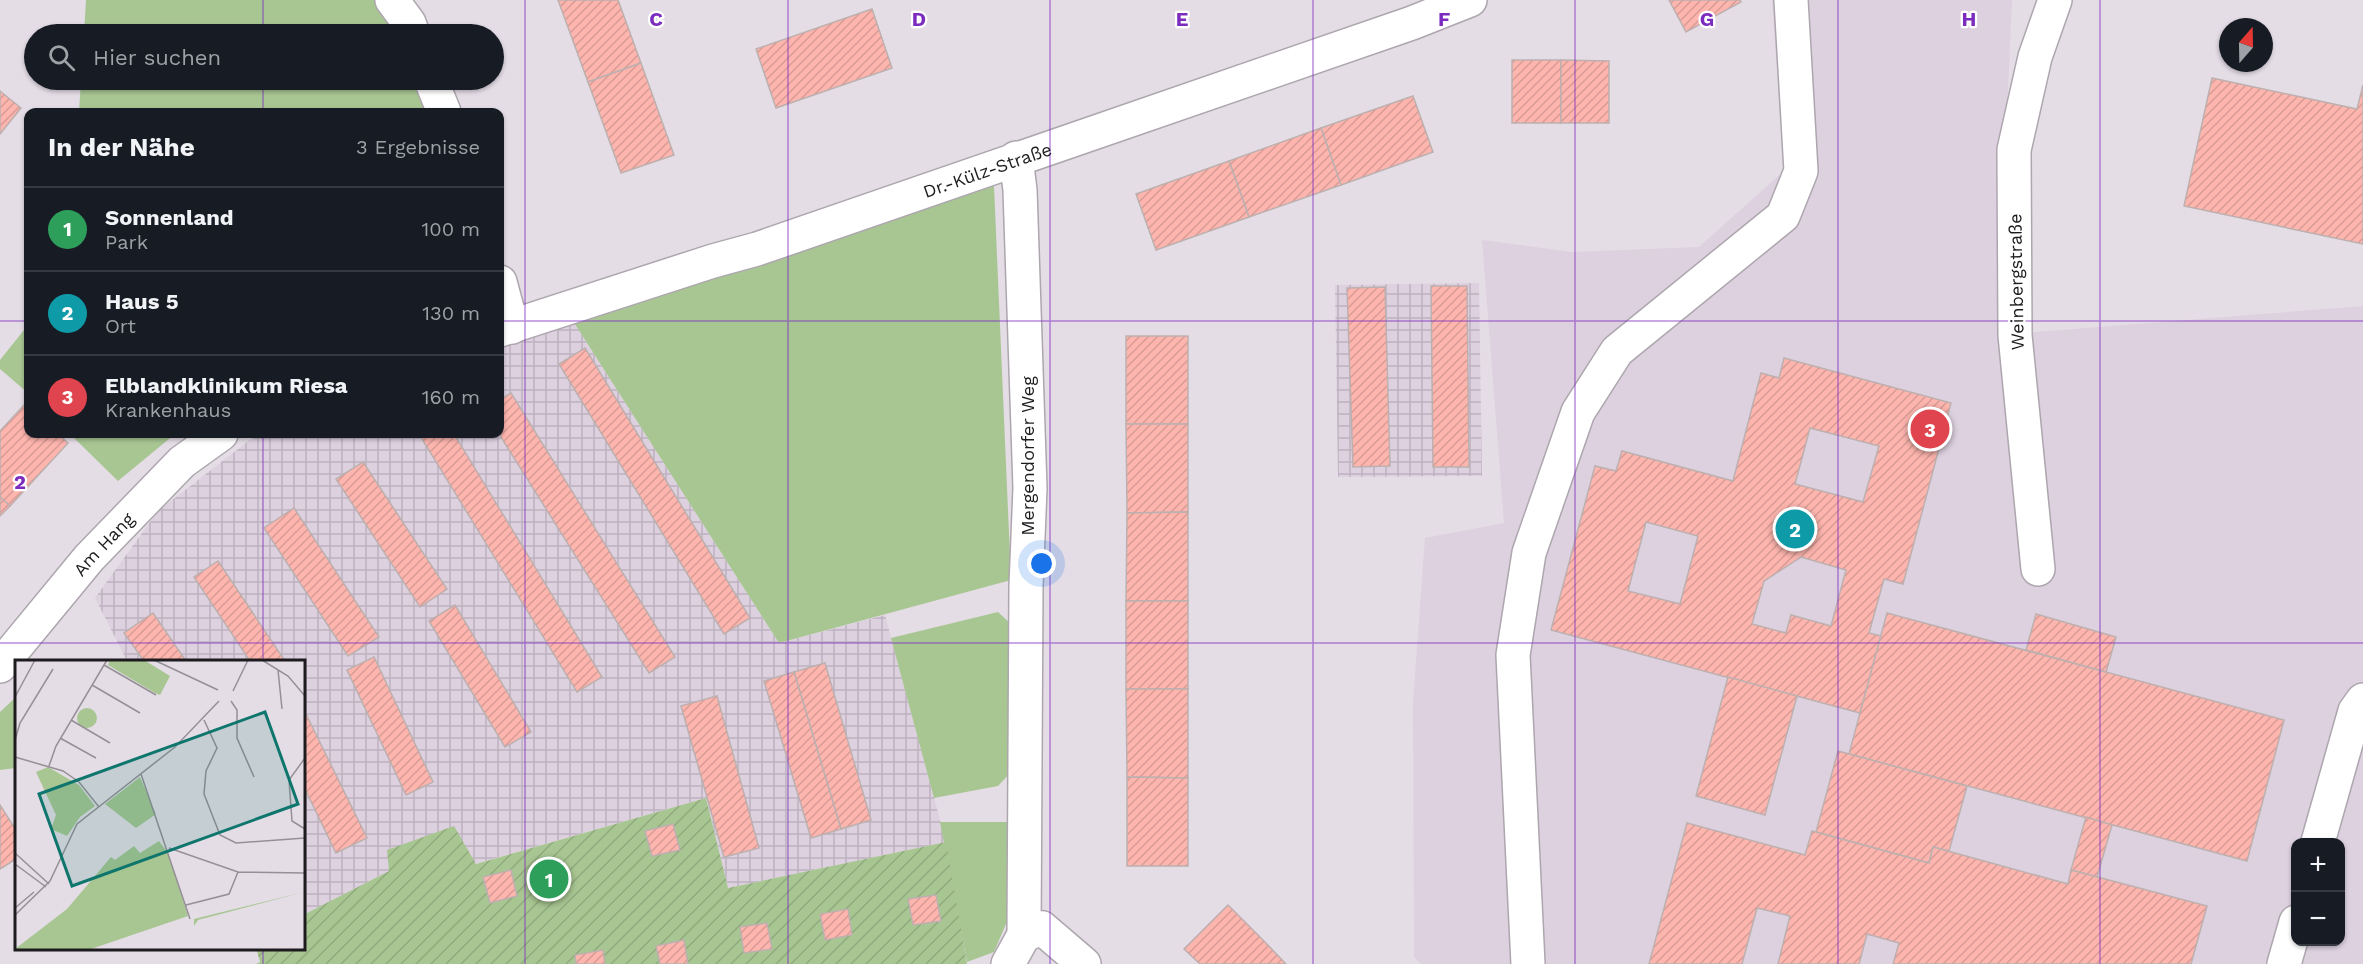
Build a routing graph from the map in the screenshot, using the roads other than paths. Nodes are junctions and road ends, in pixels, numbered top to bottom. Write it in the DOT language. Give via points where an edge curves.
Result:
graph roads {
  1 [pos="392,0"];
  2 [pos="1470,0"];
  3 [pos="1791,0"];
  4 [pos="2055,0"];
  5 [pos="409,24"];
  6 [pos="435,90"];
  7 [pos="442,108"];
  8 [pos="1016,158"];
  9 [pos="504,313"];
  10 [pos="506,328"];
  11 [pos="215,438"];
  12 [pos="2038,569"];
  13 [pos="0,666"];
  14 [pos="2363,700"];
  15 [pos="2319,838"];
  16 [pos="1024,935"];
  17 [pos="2291,936"];
  18 [pos="1008,964"];
  19 [pos="1083,964"];
  20 [pos="1528,964"];
  21 [pos="2283,964"];
  1 -- 5 [label="street"];
  2 -- 8 [label="street, Dr.-Külz-Straße"];
  3 -- 20 [label="street" via="1802,171 1783,216 1617,351 1578,412 1529,553 1513,656"];
  4 -- 12 [label="street, Weinbergstraße" via="2035,57 2014,150 2015,335"];
  6 -- 7 [label="street"];
  8 -- 10 [label="street, Dr.-Külz-Straße" via="757,249"];
  8 -- 16 [label="street, Mergendorfer Weg" via="1030,488"];
  9 -- 10 [label="street"];
  11 -- 13 [label="street, Am Hang" via="182,462 89,558"];
  14 -- 15 [label="street" via="2355,711"];
  16 -- 18 [label="street, Mergendorfer Weg"];
  16 -- 19 [label="street" via="1042,928"];
  17 -- 21 [label="street"];
}
